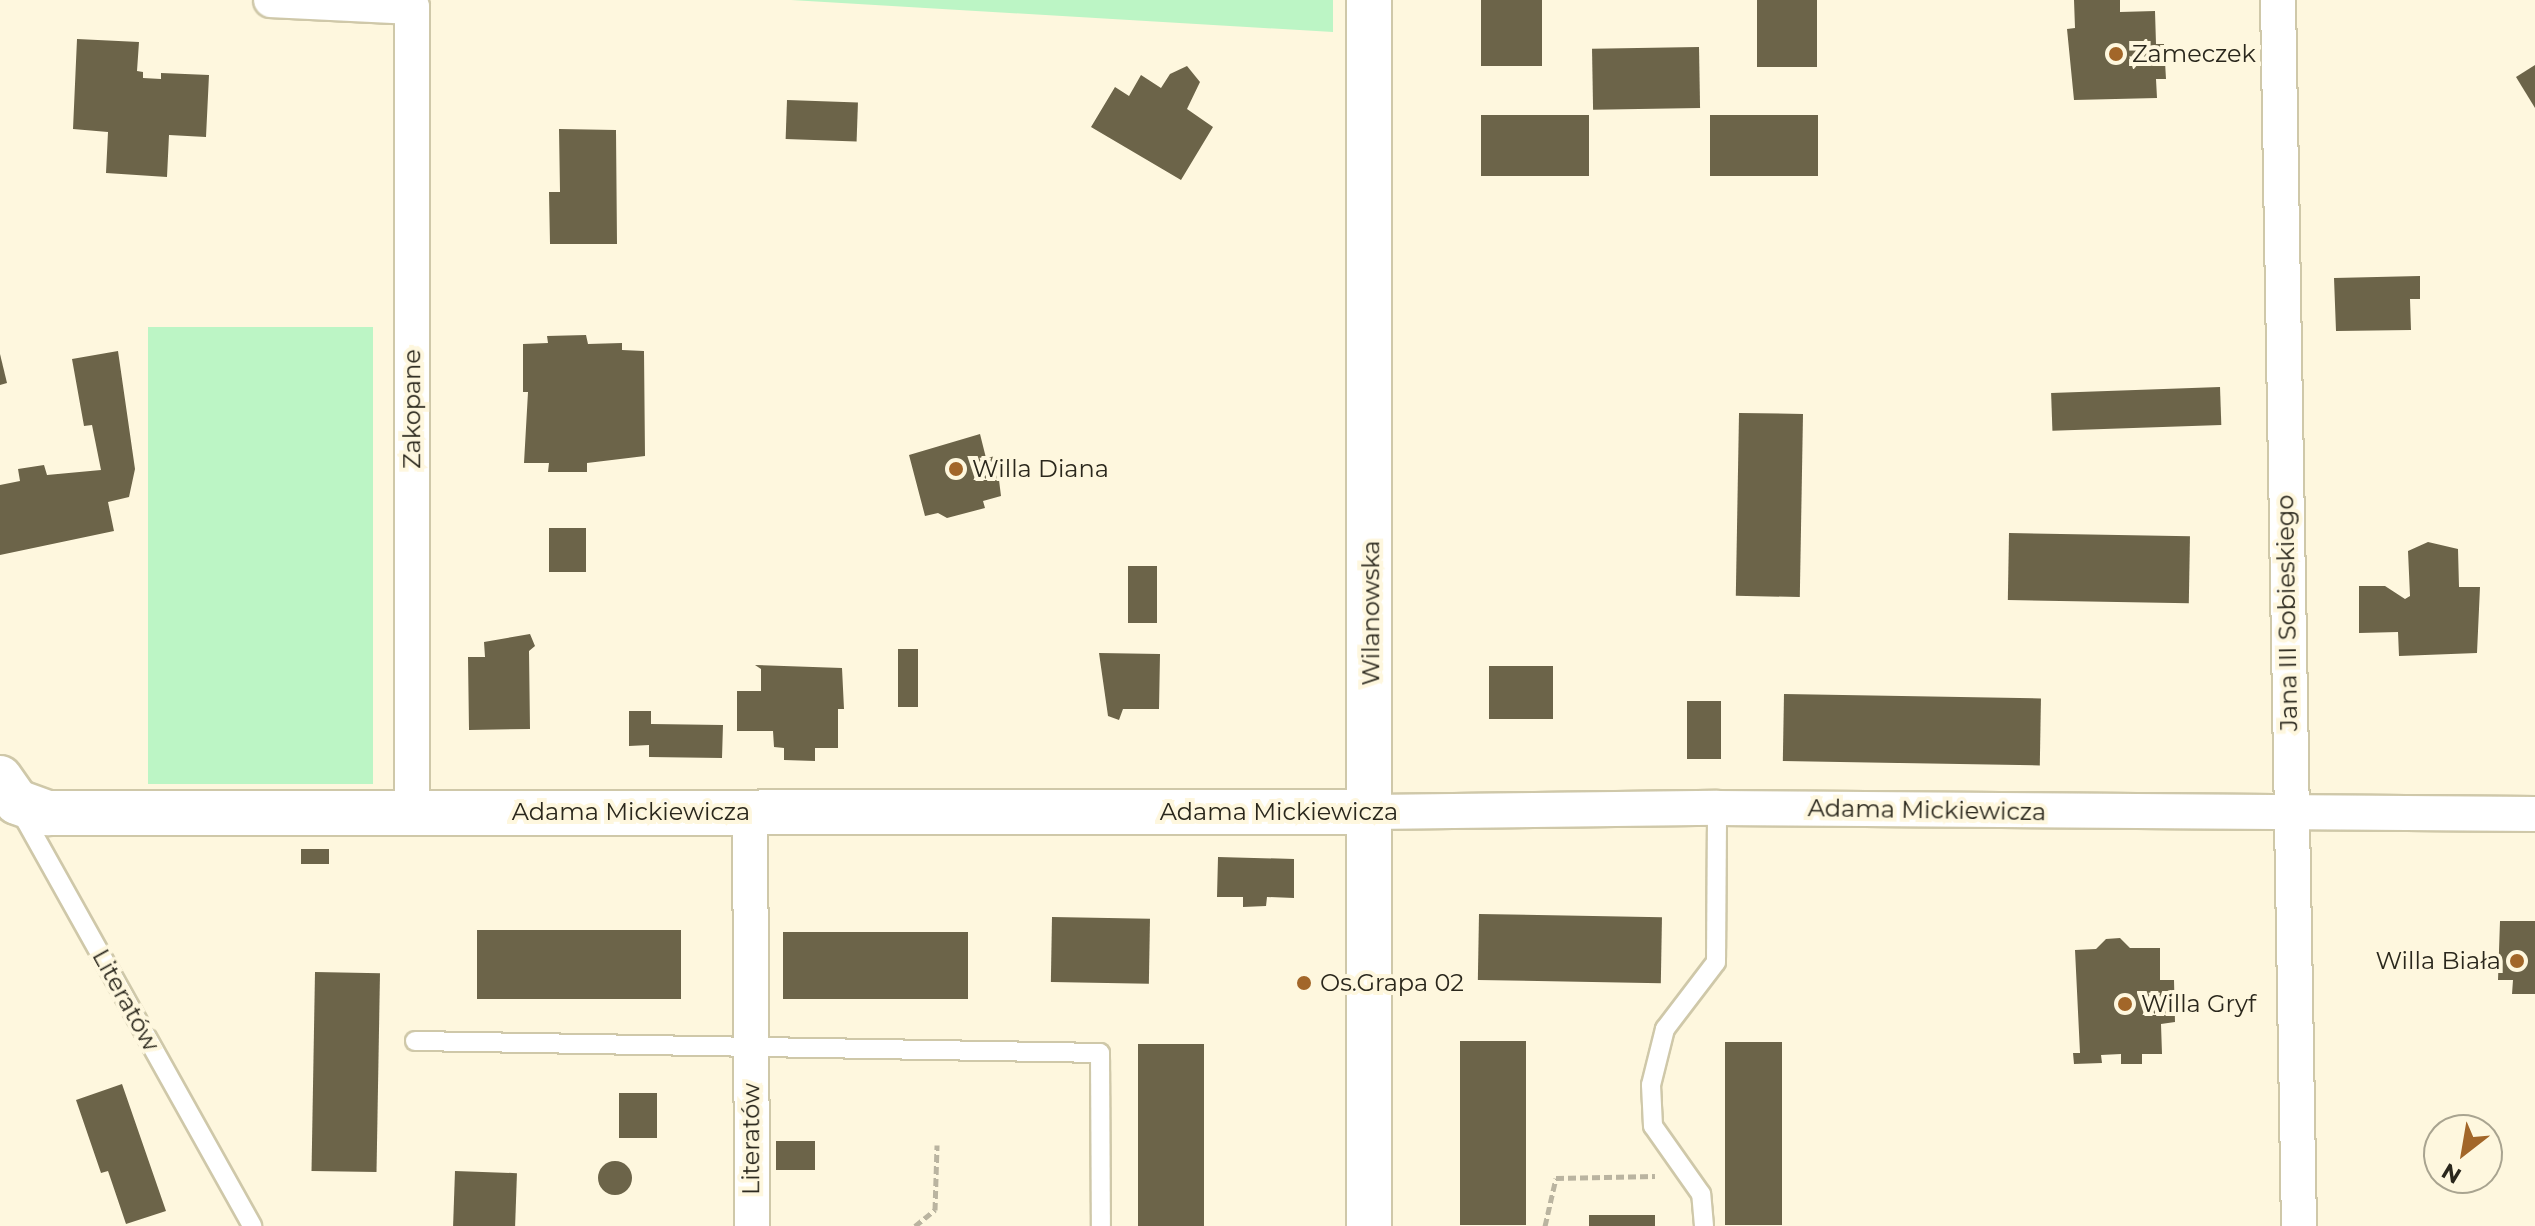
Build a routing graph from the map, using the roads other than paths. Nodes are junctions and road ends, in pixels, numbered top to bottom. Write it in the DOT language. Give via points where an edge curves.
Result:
graph roads {
  1 [pos="271,0"];
  2 [pos="1369,0"];
  3 [pos="2278,0"];
  4 [pos="12,792"];
  5 [pos="1717,808"];
  6 [pos="2290,811"];
  7 [pos="412,812"];
  8 [pos="750,812"];
  9 [pos="1372,812"];
  10 [pos="2535,814"];
  11 [pos="415,1041"];
  12 [pos="751,1048"];
  13 [pos="252,1226"];
  14 [pos="752,1226"];
  15 [pos="1101,1226"];
  16 [pos="1369,1226"];
  17 [pos="1704,1226"];
  18 [pos="2299,1226"];
  1 -- 7 [label="street, Zakopane" via="412,7"];
  2 -- 9 [label="street, Wilanowska"];
  3 -- 6 [label="street, Jana III Sobieskiego"];
  4 -- 7 [label="street, Adama Mickiewicza" via="48,813"];
  4 -- 13 [label="lane, Literatów"];
  5 -- 6 [label="street, Adama Mickiewicza"];
  5 -- 9 [label="street, Adama Mickiewicza"];
  5 -- 17 [label="lane" via="1716,962 1665,1029 1651,1085 1653,1126 1701,1194"];
  6 -- 10 [label="street, Adama Mickiewicza"];
  6 -- 18 [label="street, Jana III Sobieskiego"];
  7 -- 8 [label="street, Adama Mickiewicza"];
  8 -- 9 [label="street, Adama Mickiewicza"];
  8 -- 12 [label="street, Literatów"];
  9 -- 16 [label="street, Wilanowska"];
  11 -- 12 [label="lane"];
  12 -- 14 [label="street, Literatów"];
  12 -- 15 [label="lane" via="1100,1053"];
}
